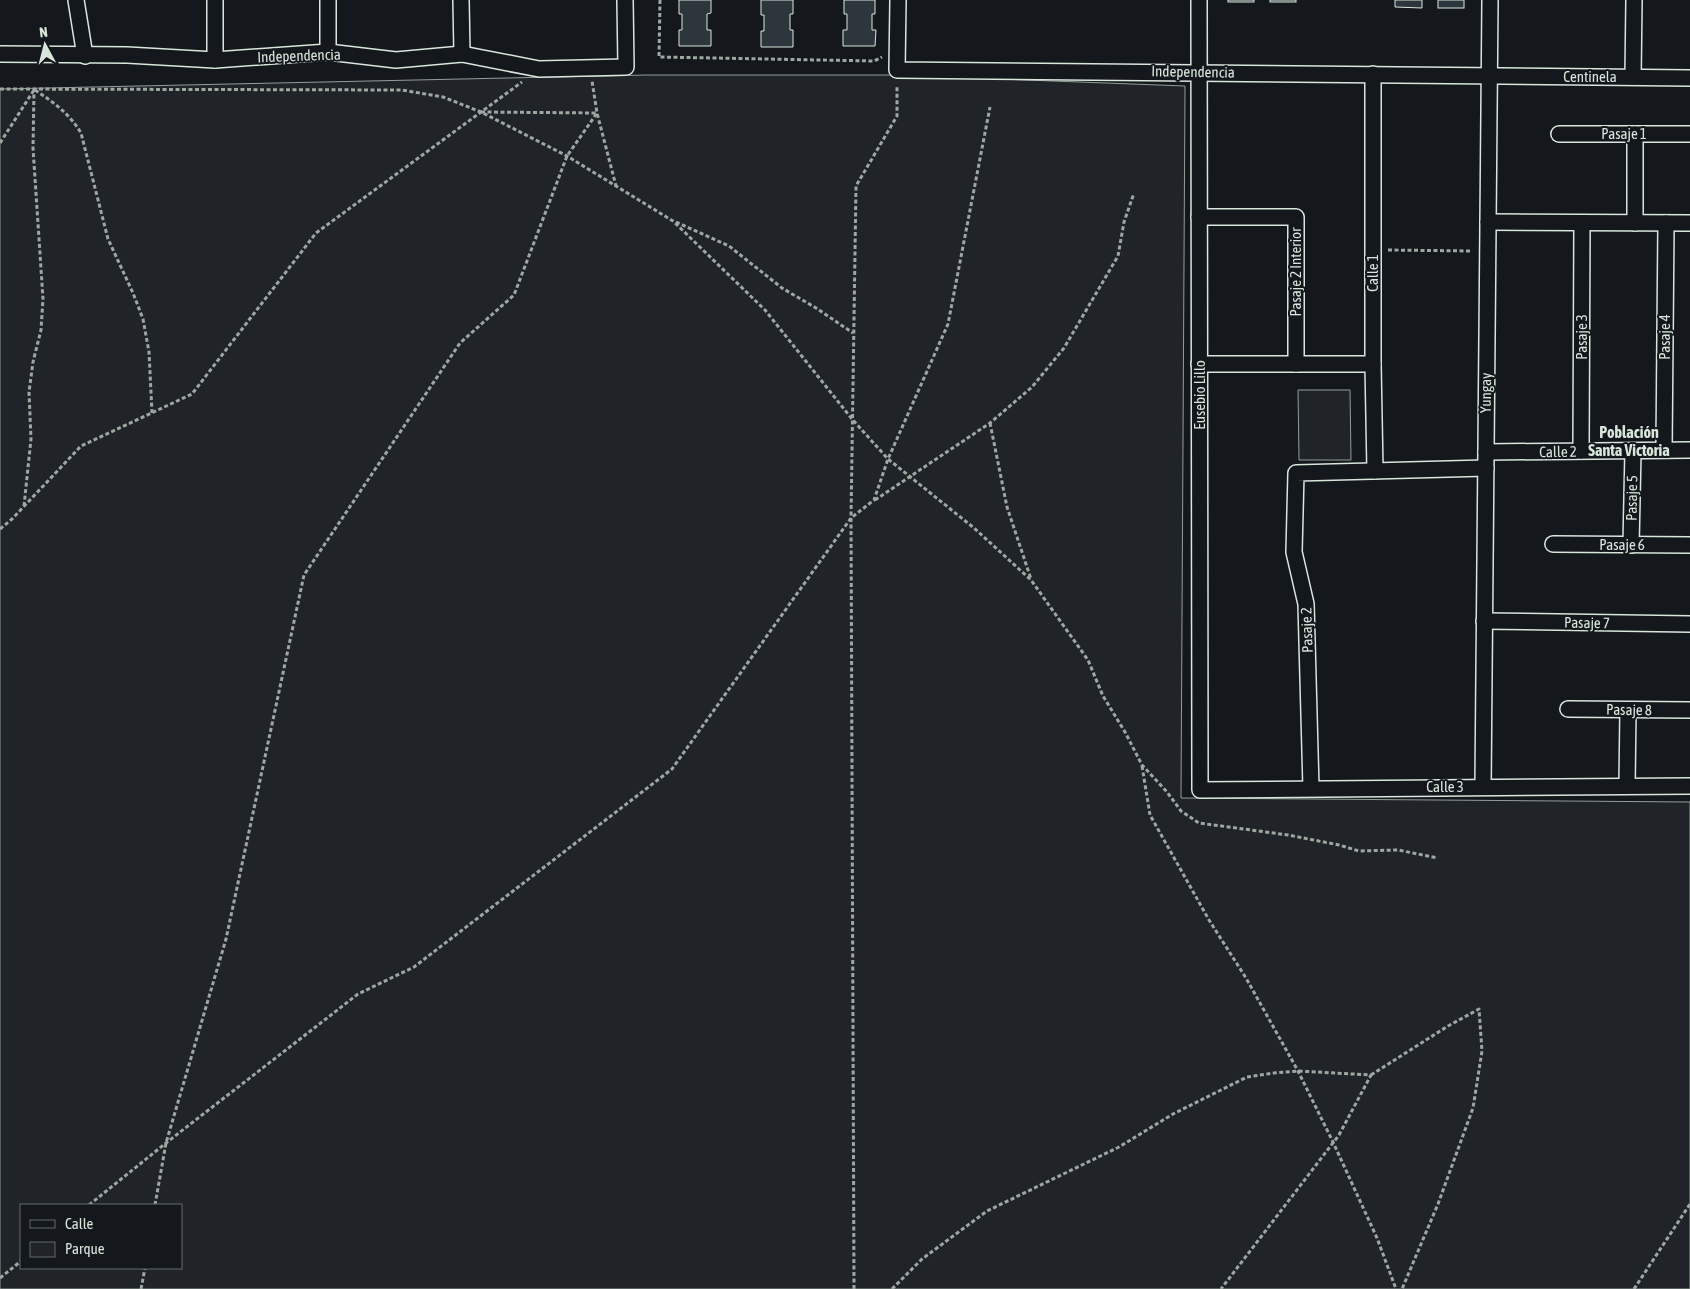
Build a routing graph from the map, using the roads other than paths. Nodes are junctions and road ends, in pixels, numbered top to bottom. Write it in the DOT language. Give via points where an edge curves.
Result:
graph roads {
  1 [pos="76,0"];
  2 [pos="215,0"];
  3 [pos="328,0"];
  4 [pos="461,0"];
  5 [pos="626,0"];
  6 [pos="898,0"];
  7 [pos="1199,0"];
  8 [pos="1490,0"];
  9 [pos="1634,0"];
  10 [pos="328,52"];
  11 [pos="0,54"];
  12 [pos="462,54"];
  13 [pos="85,56"];
  14 [pos="215,60"];
  15 [pos="1199,72"];
  16 [pos="1373,74"];
  17 [pos="1490,76"];
  18 [pos="1633,77"];
  19 [pos="1690,78"];
  20 [pos="1559,134"];
  21 [pos="1635,134"];
  22 [pos="1690,134"];
  23 [pos="1199,217"];
  24 [pos="1488,222"];
  25 [pos="1582,223"];
  26 [pos="1635,223"];
  27 [pos="1666,223"];
  28 [pos="1690,223"];
  29 [pos="1200,364"];
  30 [pos="1296,364"];
  31 [pos="1373,364"];
  32 [pos="1664,450"];
  33 [pos="1690,450"];
  34 [pos="1581,451"];
  35 [pos="1633,451"];
  36 [pos="1486,460"];
  37 [pos="1375,471"];
  38 [pos="1296,473"];
  39 [pos="1553,544"];
  40 [pos="1631,545"];
  41 [pos="1690,545"];
  42 [pos="1484,621"];
  43 [pos="1690,624"];
  44 [pos="1568,709"];
  45 [pos="1628,710"];
  46 [pos="1690,710"];
  47 [pos="1627,786"];
  48 [pos="1690,786"];
  49 [pos="1483,787"];
  50 [pos="1311,788"];
  51 [pos="1200,790"];
  1 -- 13 [label="street"];
  2 -- 14 [label="street"];
  3 -- 10 [label="street"];
  4 -- 12 [label="street"];
  5 -- 12 [label="street, Independencia" via="626,68 539,69"];
  6 -- 15 [label="street, Independencia" via="897,70"];
  7 -- 15 [label="street, Eusebio Lillo"];
  8 -- 17 [label="street, Yungay"];
  9 -- 18 [label="street"];
  10 -- 12 [label="street, Independencia" via="396,60"];
  10 -- 14 [label="street, Independencia"];
  11 -- 13 [label="street, Independencia"];
  13 -- 14 [label="street, Independencia"];
  15 -- 16 [label="street, Independencia"];
  15 -- 23 [label="street, Eusebio Lillo"];
  16 -- 17 [label="street, Independencia"];
  16 -- 31 [label="street, Calle 1"];
  17 -- 18 [label="street, Centinela"];
  17 -- 24 [label="street, Yungay"];
  18 -- 19 [label="street, Centinela"];
  20 -- 21 [label="street, Pasaje 1"];
  21 -- 22 [label="street, Pasaje 1"];
  21 -- 26 [label="street"];
  23 -- 29 [label="street, Eusebio Lillo"];
  23 -- 30 [label="street, Pasaje 2 Interior" via="1296,217"];
  24 -- 25 [label="street"];
  24 -- 36 [label="street, Yungay"];
  25 -- 26 [label="street"];
  25 -- 34 [label="street, Pasaje 3"];
  26 -- 27 [label="street"];
  27 -- 28 [label="street"];
  27 -- 32 [label="street, Pasaje 4"];
  29 -- 30 [label="street"];
  29 -- 51 [label="street, Eusebio Lillo"];
  30 -- 31 [label="street"];
  31 -- 37 [label="street, Calle 1"];
  32 -- 33 [label="street, Calle 2"];
  32 -- 35 [label="street, Calle 2"];
  34 -- 35 [label="street, Calle 2"];
  34 -- 36 [label="street, Calle 2"];
  35 -- 40 [label="street, Pasaje 5"];
  36 -- 37 [label="street, Calle 2"];
  36 -- 42 [label="street, Yungay"];
  37 -- 38 [label="street, Calle 2"];
  38 -- 50 [label="street, Pasaje 2" via="1294,552 1306,604"];
  39 -- 40 [label="street, Pasaje 6"];
  40 -- 41 [label="street, Pasaje 6"];
  42 -- 43 [label="street, Pasaje 7"];
  42 -- 49 [label="street, Yungay"];
  44 -- 45 [label="street, Pasaje 8"];
  45 -- 46 [label="street, Pasaje 8"];
  45 -- 47 [label="street"];
  47 -- 48 [label="street, Calle 3"];
  47 -- 49 [label="street, Calle 3"];
  49 -- 50 [label="street, Calle 3"];
  50 -- 51 [label="street, Calle 3"];
}
